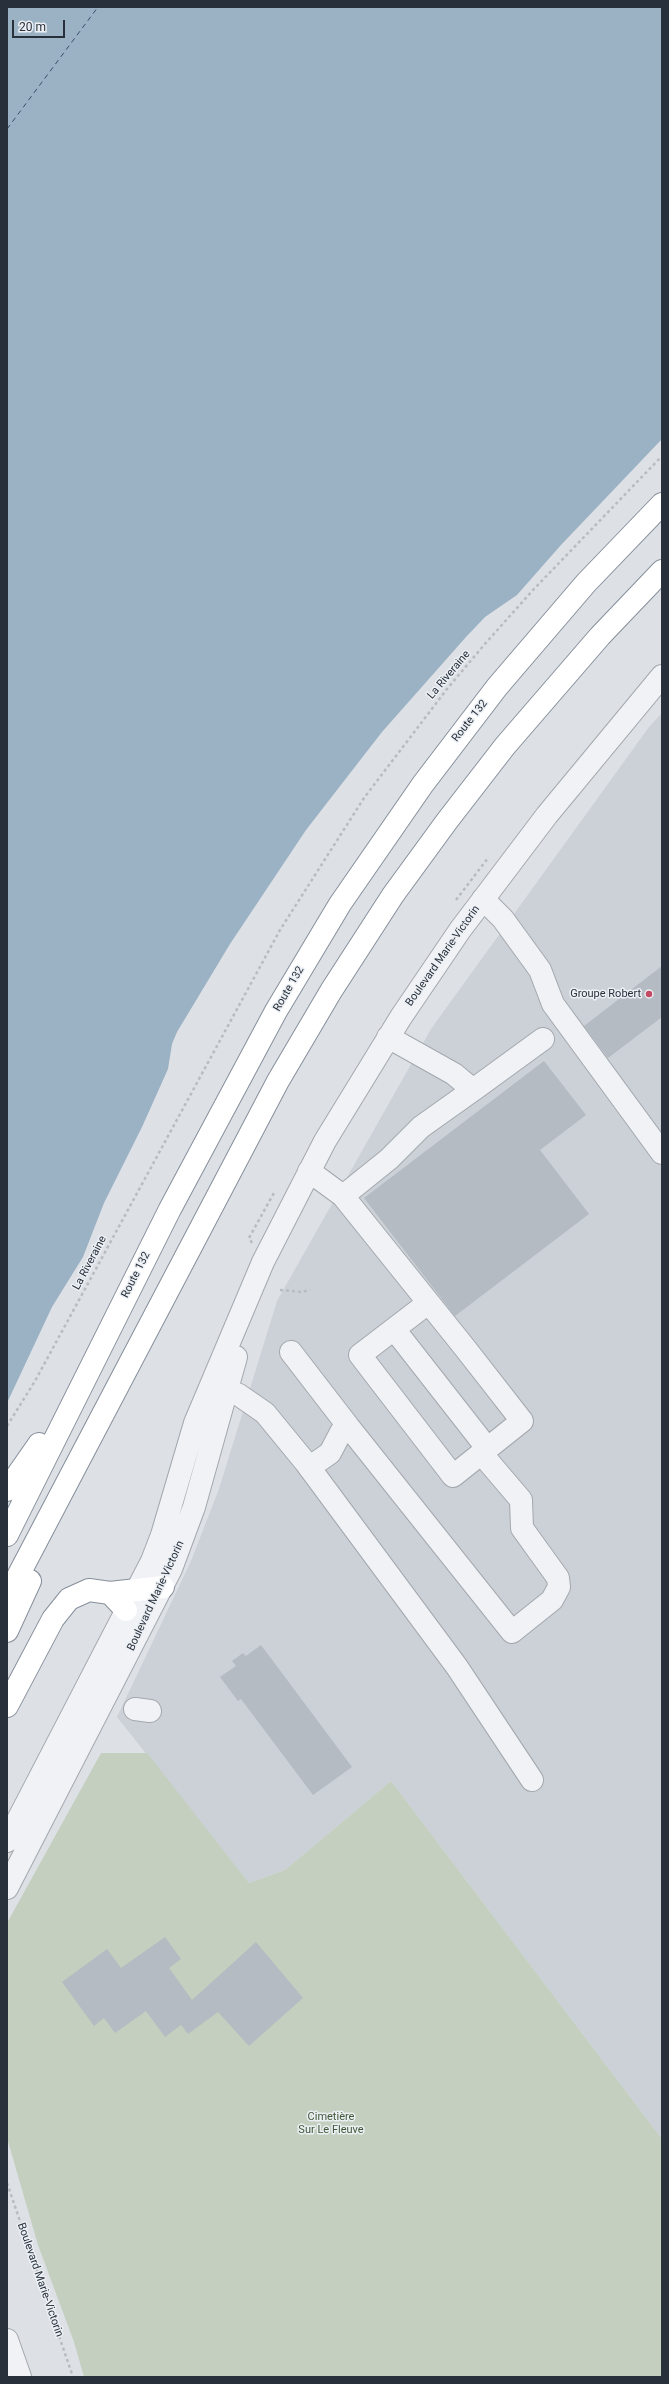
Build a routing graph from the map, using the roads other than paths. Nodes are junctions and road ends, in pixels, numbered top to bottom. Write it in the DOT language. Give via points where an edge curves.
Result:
graph roads {
  1 [pos="662,504"];
  2 [pos="662,571"];
  3 [pos="659,687"];
  4 [pos="483,899"];
  5 [pos="388,1036"];
  6 [pos="543,1039"];
  7 [pos="473,1090"];
  8 [pos="662,1153"];
  9 [pos="308,1171"];
  10 [pos="343,1196"];
  11 [pos="428,1303"];
  12 [pos="394,1330"];
  13 [pos="138,1349"];
  14 [pos="291,1352"];
  15 [pos="219,1386"];
  16 [pos="78,1389"];
  17 [pos="348,1426"];
  18 [pos="484,1451"];
  19 [pos="310,1467"];
  20 [pos="7,1490"];
  21 [pos="7,1535"];
  22 [pos="162,1572"];
  23 [pos="137,1590"];
  24 [pos="110,1593"];
  25 [pos="7,1597"];
  26 [pos="126,1610"];
  27 [pos="7,1631"];
  28 [pos="92,1677"];
  29 [pos="111,1688"];
  30 [pos="7,1706"];
  31 [pos="76,1708"];
  32 [pos="95,1719"];
  33 [pos="532,1780"];
  34 [pos="7,1840"];
  35 [pos="7,1888"];
  36 [pos="7,2340"];
  37 [pos="20,2377"];
  1 -- 16 [label="highway, Route 132" via="581,588 496,687 431,772 352,885 265,1030"];
  2 -- 13 [label="highway" via="600,636 515,734 451,815 393,895 331,991 278,1081"];
  3 -- 4 [label="street, Boulevard Marie-Victorin" via="552,810"];
  4 -- 5 [label="street, Boulevard Marie-Victorin"];
  4 -- 8 [label="street" via="503,919 535,964 553,1004"];
  5 -- 7 [label="street" via="454,1074"];
  5 -- 9 [label="street, Boulevard Marie-Victorin"];
  6 -- 7 [label="street"];
  7 -- 10 [label="street" via="421,1127 389,1159"];
  9 -- 10 [label="street"];
  9 -- 15 [label="street, Boulevard Marie-Victorin" via="263,1262"];
  10 -- 11 [label="street"];
  11 -- 12 [label="street"];
  11 -- 18 [label="street" via="522,1421"];
  12 -- 18 [label="street"];
  12 -- 18 [label="street" via="360,1356 453,1476"];
  13 -- 25 [label="highway"];
  13 -- 27 [label="highway"];
  14 -- 17 [label="street"];
  15 -- 19 [label="street" via="252,1403 265,1413"];
  15 -- 22 [label="street, Boulevard Marie-Victorin" via="195,1423 162,1535"];
  16 -- 20 [label="highway"];
  16 -- 21 [label="highway, Route 132"];
  17 -- 18 [label="street" via="512,1632 552,1600 559,1586 558,1578 522,1528 521,1500"];
  17 -- 19 [label="street" via="341,1432 330,1453"];
  19 -- 33 [label="street" via="457,1667"];
  22 -- 23 [label="highway"];
  22 -- 29 [label="street, Boulevard Marie-Victorin"];
  23 -- 24 [label="highway"];
  23 -- 26 [label="street, Boulevard Marie-Victorin"];
  24 -- 26 [label="highway"];
  24 -- 30 [label="highway" via="89,1590 75,1594 63,1604 42,1638"];
  26 -- 28 [label="street, Boulevard Marie-Victorin"];
  28 -- 29 [label="street"];
  28 -- 31 [label="street, Boulevard Marie-Victorin"];
  29 -- 32 [label="street, Boulevard Marie-Victorin"];
  31 -- 32 [label="street"];
  31 -- 34 [label="street, Boulevard Marie-Victorin"];
  32 -- 35 [label="street, Boulevard Marie-Victorin"];
  36 -- 37 [label="street"];
}
